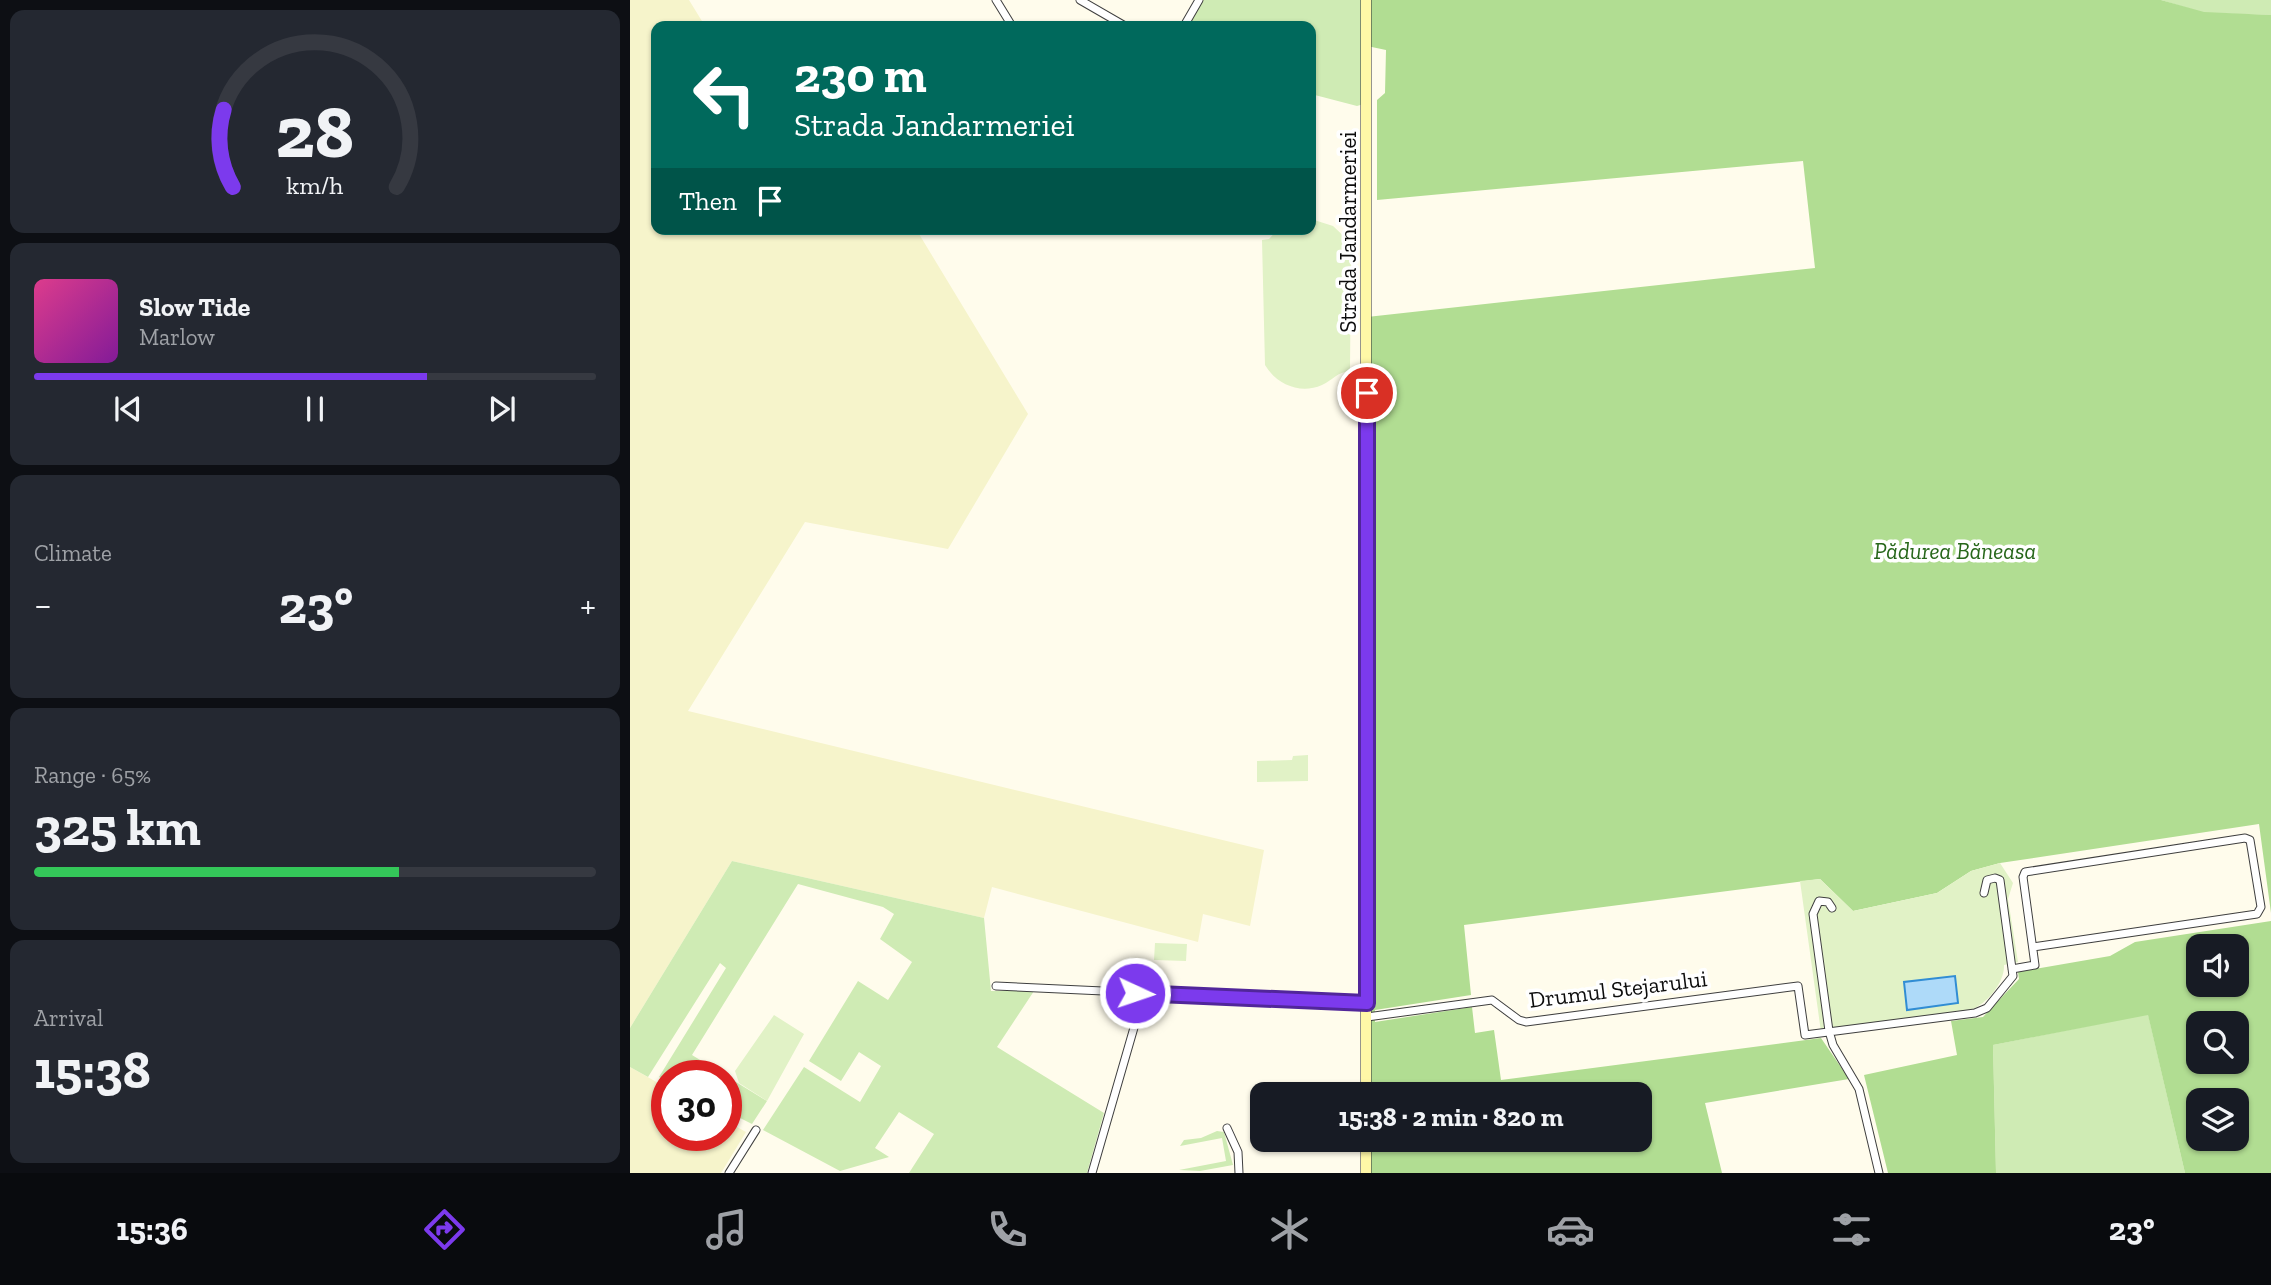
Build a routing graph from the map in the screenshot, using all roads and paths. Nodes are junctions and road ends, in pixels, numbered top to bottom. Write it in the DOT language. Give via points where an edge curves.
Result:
graph roads {
  1 [pos="996,0"];
  2 [pos="1080,0"];
  3 [pos="1199,0"];
  4 [pos="1366,0"];
  5 [pos="1009,21"];
  6 [pos="1116,21"];
  7 [pos="1187,21"];
  8 [pos="1984,892"];
  9 [pos="1832,908"];
  10 [pos="2033,947"];
  11 [pos="2012,969"];
  12 [pos="996,986"];
  13 [pos="1144,993"];
  14 [pos="1367,1003"];
  15 [pos="1367,1017"];
  16 [pos="1829,1031"];
  17 [pos="1366,1082"];
  18 [pos="1227,1128"];
  19 [pos="757,1130"];
  20 [pos="1366,1152"];
  21 [pos="729,1173"];
  22 [pos="1092,1173"];
  23 [pos="1239,1173"];
  24 [pos="1366,1173"];
  25 [pos="1879,1173"];
  1 -- 5 [label="street"];
  2 -- 6 [label="street"];
  3 -- 7 [label="street"];
  4 -- 14 [label="street, Strada Jandarmeriei"];
  8 -- 11 [label="street" via="1987,880 2000,880"];
  9 -- 16 [label="street" via="1819,901 1813,914"];
  10 -- 10 [label="street" via="2257,914 2261,907 2250,840 2028,870 2023,877"];
  10 -- 11 [label="street" via="2035,965"];
  11 -- 16 [label="street" via="2011,982 1979,1012"];
  12 -- 13 [label="street"];
  13 -- 14 [label="street"];
  13 -- 22 [label="street"];
  14 -- 15 [label="street, Strada Jandarmeriei"];
  15 -- 16 [label="street, Drumul Stejarului" via="1492,1000 1526,1022 1798,986 1805,1035"];
  15 -- 17 [label="street, Strada Jandarmeriei"];
  16 -- 25 [label="street" via="1859,1089"];
  18 -- 23 [label="street" via="1238,1152"];
  19 -- 21 [label="street"];
  20 -- 24 [label="street"];
}
